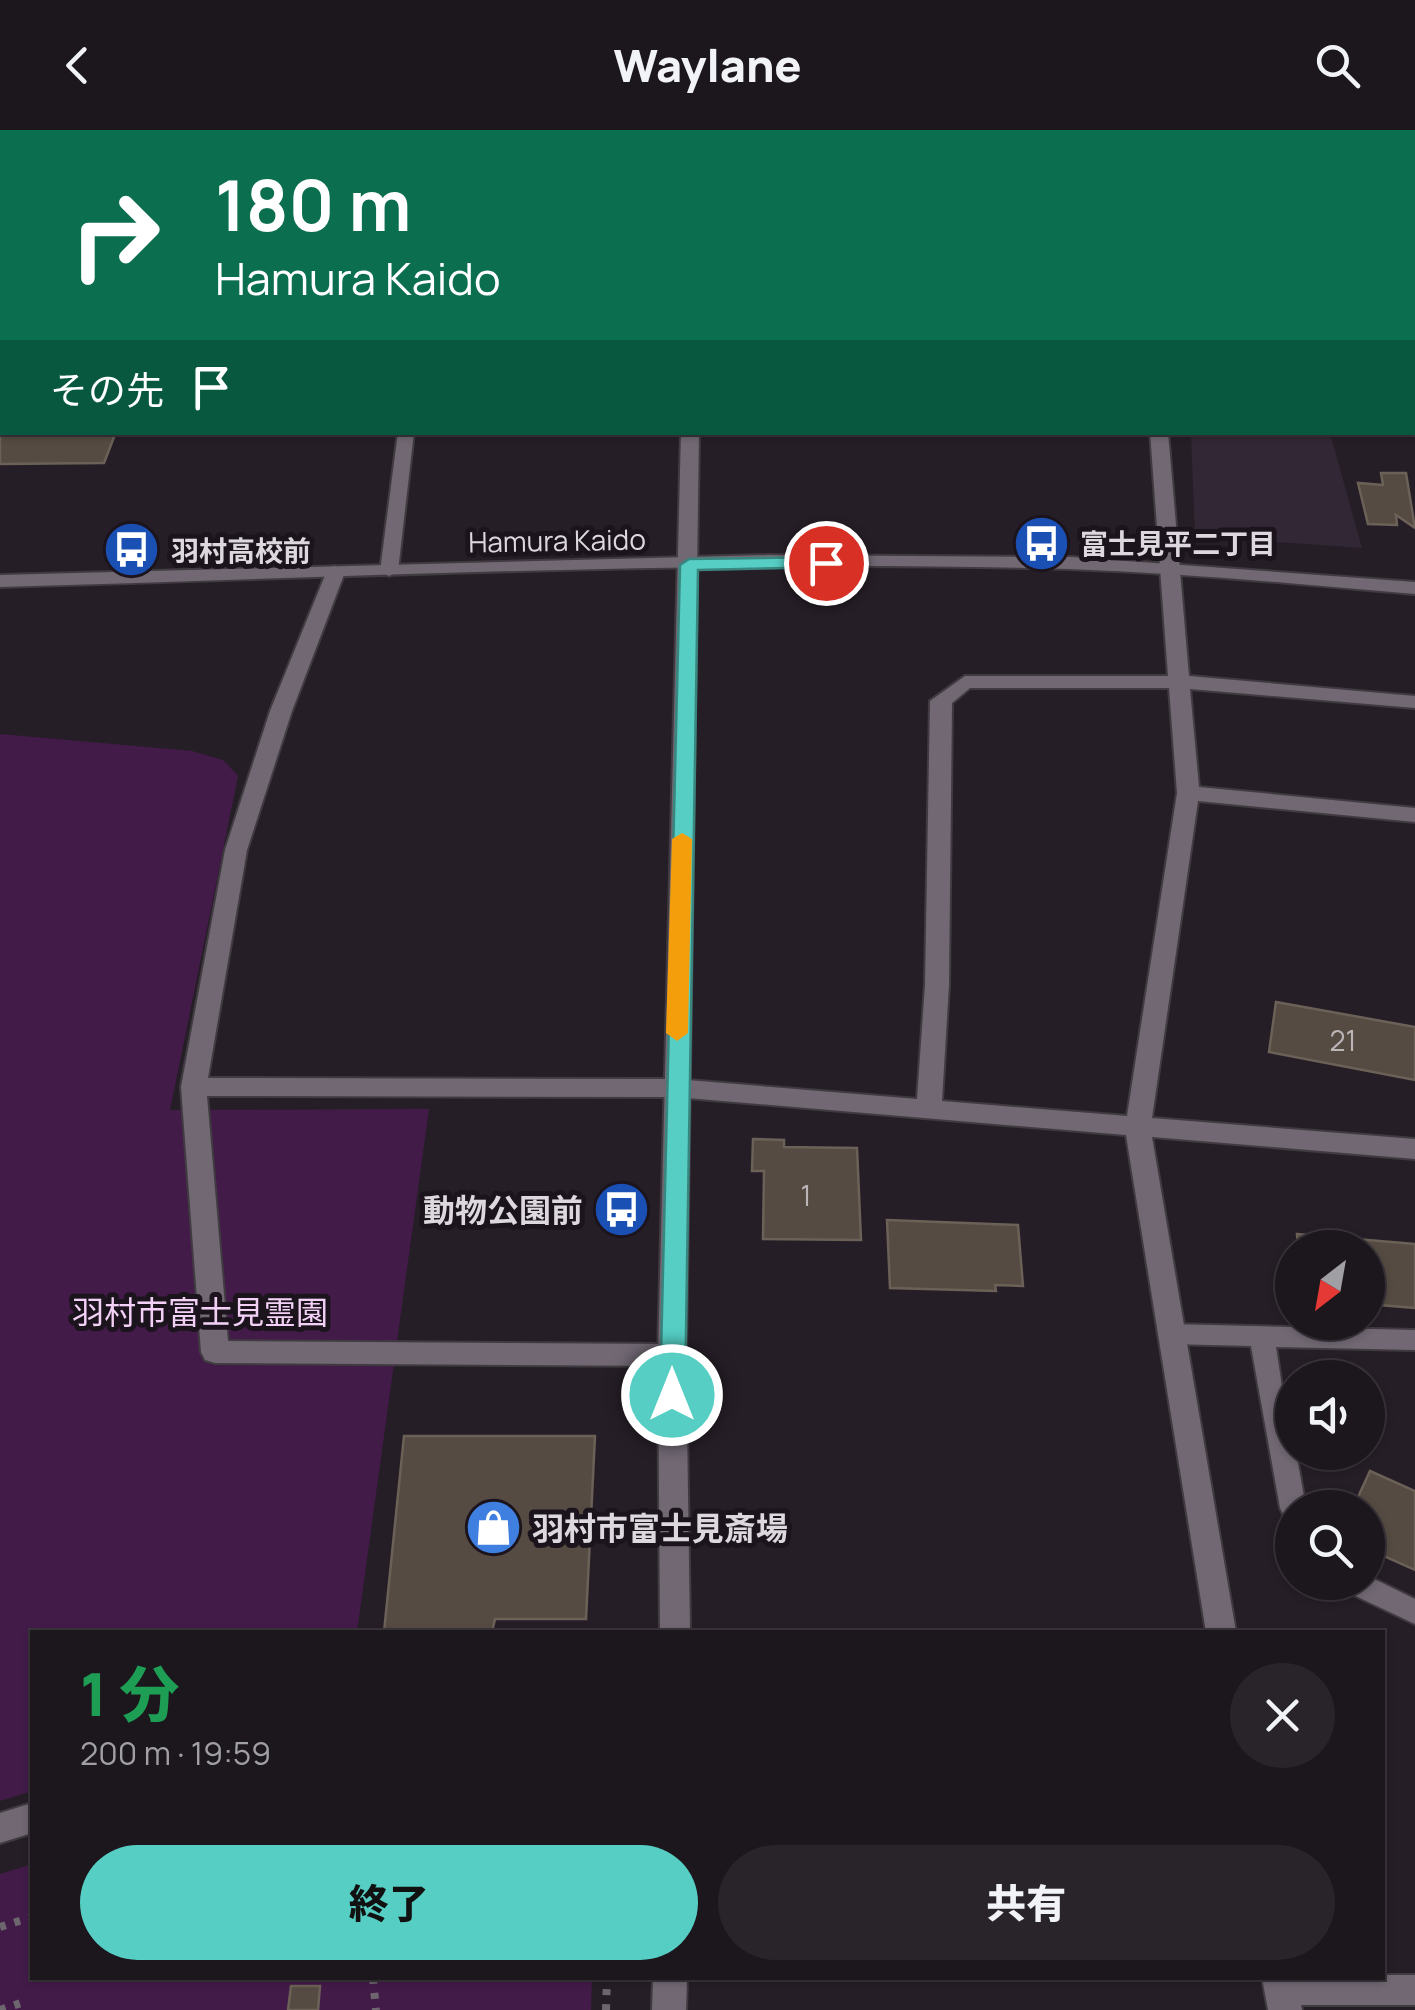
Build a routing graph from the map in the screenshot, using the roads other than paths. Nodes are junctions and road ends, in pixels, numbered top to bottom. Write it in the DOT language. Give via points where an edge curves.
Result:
graph roads {
  1 [pos="406,435"];
  2 [pos="690,435"];
  3 [pos="1159,435"];
  4 [pos="689,565"];
  5 [pos="1170,568"];
  6 [pos="389,571"];
  7 [pos="335,572"];
  8 [pos="0,581"];
  9 [pos="1415,588"];
  10 [pos="1179,682"];
  11 [pos="1415,702"];
  12 [pos="1188,792"];
  13 [pos="1415,815"];
  14 [pos="194,1088"];
  15 [pos="676,1088"];
  16 [pos="929,1109"];
  17 [pos="1138,1128"];
  18 [pos="1415,1149"];
  19 [pos="1170,1334"];
  20 [pos="1261,1335"];
  21 [pos="1415,1340"];
  22 [pos="672,1355"];
  23 [pos="1290,1490"];
  24 [pos="1385,1597"];
  25 [pos="1415,1612"];
  26 [pos="674,1630"];
  27 [pos="1221,1630"];
  28 [pos="30,1819"];
  29 [pos="0,1828"];
  30 [pos="670,1980"];
  31 [pos="1415,1990"];
  32 [pos="1282,1993"];
  33 [pos="669,2010"];
  1 -- 6 [label="lane"];
  2 -- 4 [label="street"];
  3 -- 5 [label="street"];
  4 -- 5 [label="street, Hamura Kaido" via="1023,562"];
  4 -- 6 [label="street, Hamura Kaido"];
  4 -- 15 [label="street"];
  5 -- 9 [label="street, Hamura Kaido"];
  5 -- 10 [label="street"];
  6 -- 7 [label="street, Hamura Kaido"];
  7 -- 8 [label="street, Hamura Kaido"];
  7 -- 14 [label="street" via="236,850"];
  10 -- 11 [label="street"];
  10 -- 12 [label="street"];
  10 -- 16 [label="street" via="965,682 941,701"];
  12 -- 13 [label="street"];
  12 -- 17 [label="street"];
  14 -- 15 [label="street"];
  14 -- 22 [label="street" via="216,1352"];
  15 -- 16 [label="street"];
  15 -- 22 [label="street"];
  16 -- 17 [label="street"];
  17 -- 18 [label="street"];
  17 -- 19 [label="street"];
  19 -- 20 [label="lane"];
  19 -- 27 [label="street"];
  20 -- 21 [label="lane"];
  20 -- 23 [label="lane"];
  22 -- 26 [label="street"];
  24 -- 25 [label="lane"];
  28 -- 29 [label="street"];
  30 -- 33 [label="street"];
  31 -- 32 [label="lane"];
}
